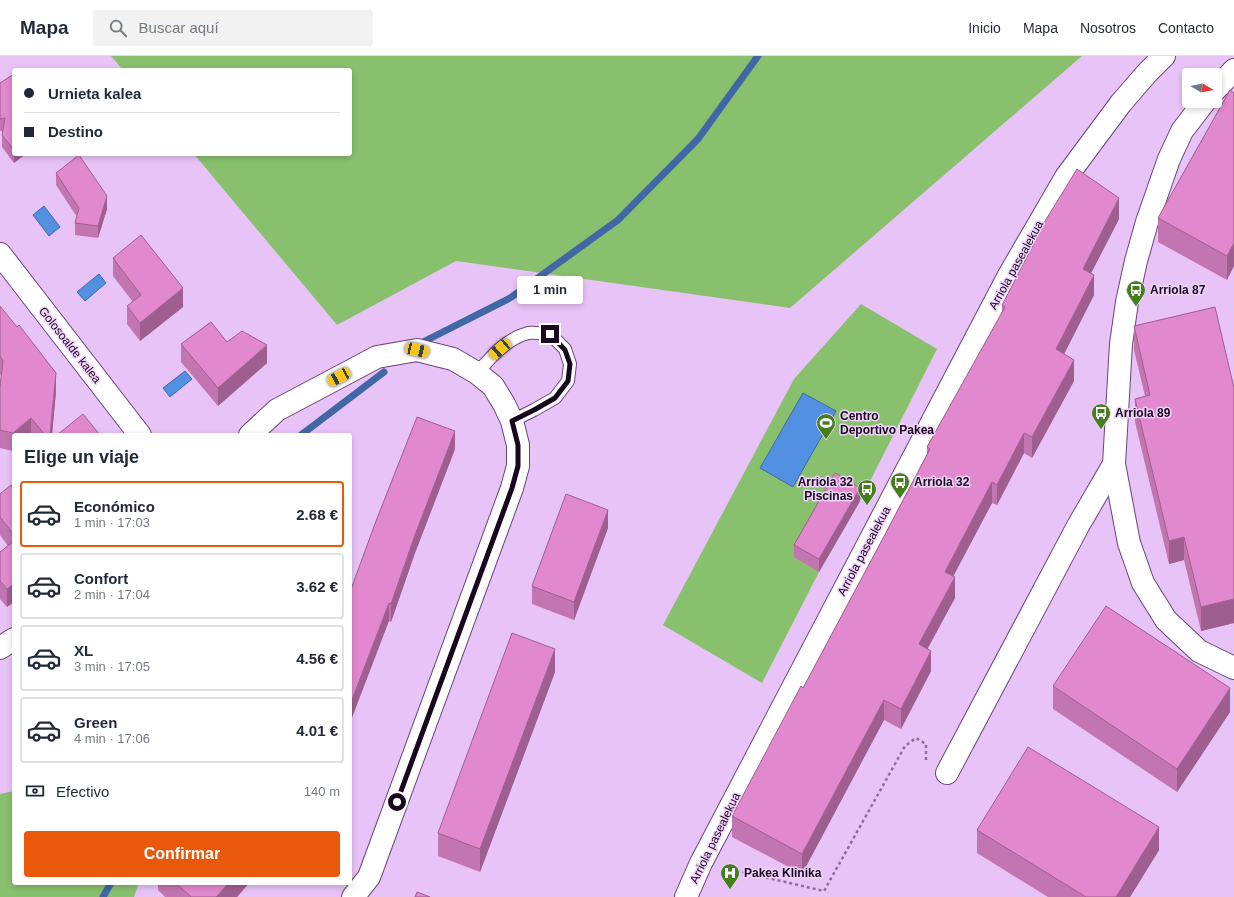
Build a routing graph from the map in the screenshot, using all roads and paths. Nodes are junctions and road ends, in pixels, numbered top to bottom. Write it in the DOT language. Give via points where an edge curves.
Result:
graph roads {
  1 [pos="1164,56"];
  2 [pos="1234,70"];
  3 [pos="1222,83"];
  4 [pos="1199,108"];
  5 [pos="0,254"];
  6 [pos="477,373"];
  7 [pos="512,421"];
  8 [pos="138,433"];
  9 [pos="252,433"];
  10 [pos="1114,464"];
  11 [pos="12,640"];
  12 [pos="0,648"];
  13 [pos="1234,668"];
  14 [pos="927,756"];
  15 [pos="947,773"];
  16 [pos="701,863"];
  17 [pos="353,897"];
  18 [pos="686,897"];
  1 -- 16 [label="street, Arriola pasealekua" via="1121,103 1066,177 1008,277"];
  2 -- 3 [label="street"];
  4 -- 10 [label="street" via="1182,130 1169,159 1136,261 1121,344"];
  5 -- 8 [label="street, Golosoalde kalea"];
  6 -- 7 [label="street" via="493,386"];
  6 -- 7 [label="lane" via="508,342 529,333 550,334 565,350 570,364 568,381 555,398"];
  6 -- 9 [label="street" via="453,359 417,350 377,357 277,410"];
  7 -- 17 [label="street" via="518,445 518,466 512,488 369,877"];
  10 -- 13 [label="street" via="1129,542 1143,583 1171,625 1199,651"];
  10 -- 15 [label="street" via="1078,526"];
  11 -- 12 [label="street"];
  14 -- 16 [label="path" via="926,744 916,738 905,746 824,891"];
  16 -- 18 [label="street, Arriola pasealekua"];
}
